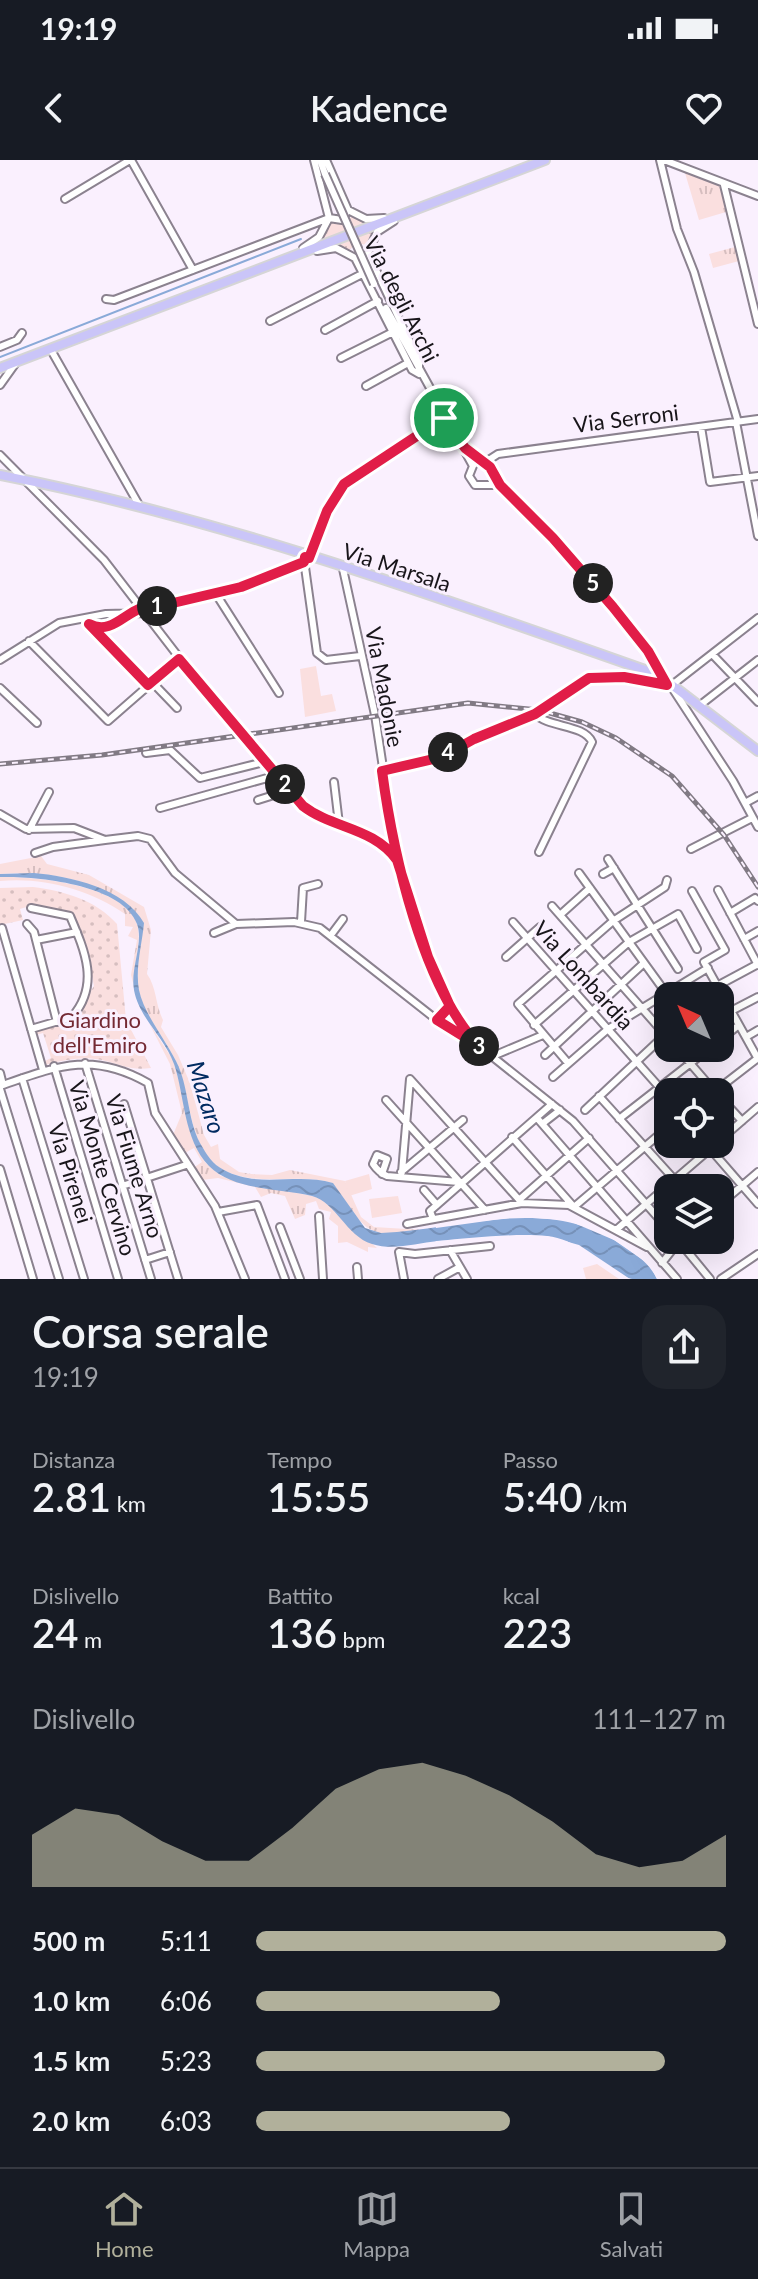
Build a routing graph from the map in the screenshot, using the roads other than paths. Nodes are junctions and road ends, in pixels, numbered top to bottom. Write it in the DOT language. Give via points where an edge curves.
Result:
graph roads {
  1 [pos="130,160"];
  2 [pos="314,160"];
  3 [pos="323,160"];
  4 [pos="545,160"];
  5 [pos="662,160"];
  6 [pos="724,185"];
  7 [pos="758,196"];
  8 [pos="65,199"];
  9 [pos="348,210"];
  10 [pos="411,212"];
  11 [pos="329,218"];
  12 [pos="368,253"];
  13 [pos="355,258"];
  14 [pos="275,263"];
  15 [pos="193,270"];
  16 [pos="364,273"];
  17 [pos="106,299"];
  18 [pos="378,301"];
  19 [pos="270,321"];
  20 [pos="758,324"];
  21 [pos="325,330"];
  22 [pos="393,332"];
  23 [pos="22,333"];
  24 [pos="0,347"];
  25 [pos="51,350"];
  26 [pos="341,358"];
  27 [pos="17,362"];
  28 [pos="408,363"];
  29 [pos="0,368"];
  30 [pos="419,374"];
  31 [pos="0,385"];
  32 [pos="366,386"];
  33 [pos="444,418"];
  34 [pos="758,419"];
  35 [pos="737,422"];
  36 [pos="701,427"];
  37 [pos="465,448"];
  38 [pos="498,454"];
  39 [pos="0,455"];
  40 [pos="483,463"];
  41 [pos="473,466"];
  42 [pos="492,471"];
  43 [pos="0,475"];
  44 [pos="758,476"];
  45 [pos="744,478"];
  46 [pos="20,479"];
  47 [pos="490,483"];
  48 [pos="500,485"];
  49 [pos="139,505"];
  50 [pos="755,513"];
  51 [pos="758,536"];
  52 [pos="306,559"];
  53 [pos="343,569"];
  54 [pos="216,594"];
  55 [pos="144,610"];
  56 [pos="131,613"];
  57 [pos="758,618"];
  58 [pos="86,620"];
  59 [pos="29,641"];
  60 [pos="712,654"];
  61 [pos="360,656"];
  62 [pos="652,657"];
  63 [pos="179,659"];
  64 [pos="0,660"];
  65 [pos="758,660"];
  66 [pos="645,670"];
  67 [pos="735,678"];
  68 [pos="668,683"];
  69 [pos="150,684"];
  70 [pos="0,688"];
  71 [pos="279,693"];
  72 [pos="758,702"];
  73 [pos="697,704"];
  74 [pos="177,708"];
  75 [pos="684,710"];
  76 [pos="535,714"];
  77 [pos="37,723"];
  78 [pos="758,751"];
  79 [pos="146,753"];
  80 [pos="268,761"];
  81 [pos="382,771"];
  82 [pos="278,775"];
  83 [pos="334,782"];
  84 [pos="290,790"];
  85 [pos="49,792"];
  86 [pos="758,796"];
  87 [pos="258,800"];
  88 [pos="745,803"];
  89 [pos="160,808"];
  90 [pos="0,814"];
  91 [pos="752,818"];
  92 [pos="339,824"];
  93 [pos="758,825"];
  94 [pos="29,830"];
  95 [pos="105,840"];
  96 [pos="691,849"];
  97 [pos="539,852"];
  98 [pos="35,853"];
  99 [pos="608,859"];
  100 [pos="397,860"];
  101 [pos="614,868"];
  102 [pos="579,873"];
  103 [pos="603,874"];
  104 [pos="667,880"];
  105 [pos="318,884"];
  106 [pos="590,888"];
  107 [pos="718,890"];
  108 [pos="692,891"];
  109 [pos="757,900"];
  110 [pos="638,905"];
  111 [pos="552,906"];
  112 [pos="31,908"];
  113 [pos="730,913"];
  114 [pos="560,915"];
  115 [pos="343,919"];
  116 [pos="613,921"];
  117 [pos="301,922"];
  118 [pos="513,922"];
  119 [pos="27,924"];
  120 [pos="236,924"];
  121 [pos="540,927"];
  122 [pos="2,928"];
  123 [pos="654,929"];
  124 [pos="758,931"];
  125 [pos="77,932"];
  126 [pos="214,933"];
  127 [pos="331,935"];
  128 [pos="527,938"];
  129 [pos="744,939"];
  130 [pos="36,940"];
  131 [pos="629,942"];
  132 [pos="586,944"];
  133 [pos="697,949"];
  134 [pos="506,957"];
  135 [pos="644,963"];
  136 [pos="604,964"];
  137 [pos="758,964"];
  138 [pos="706,965"];
  139 [pos="678,969"];
  140 [pos="555,970"];
  141 [pos="658,982"];
  142 [pos="682,982"];
  143 [pos="715,982"];
  144 [pos="724,982"];
  145 [pos="621,984"];
  146 [pos="574,990"];
  147 [pos="758,997"];
  148 [pos="654,1000"];
  149 [pos="450,1006"];
  150 [pos="642,1008"];
  151 [pos="734,1009"];
  152 [pos="592,1011"];
  153 [pos="734,1016"];
  154 [pos="437,1020"];
  155 [pos="654,1021"];
  156 [pos="57,1022"];
  157 [pos="534,1025"];
  158 [pos="739,1025"];
  159 [pos="31,1029"];
  160 [pos="608,1029"];
  161 [pos="734,1029"];
  162 [pos="758,1030"];
  163 [pos="543,1035"];
  164 [pos="746,1037"];
  165 [pos="479,1046"];
  166 [pos="654,1046"];
  167 [pos="554,1047"];
  168 [pos="545,1055"];
  169 [pos="493,1056"];
  170 [pos="758,1058"];
  171 [pos="637,1061"];
  172 [pos="692,1062"];
  173 [pos="85,1063"];
  174 [pos="568,1063"];
  175 [pos="690,1064"];
  176 [pos="54,1066"];
  177 [pos="43,1070"];
  178 [pos="0,1073"];
  179 [pos="553,1077"];
  180 [pos="22,1078"];
  181 [pos="672,1078"];
  182 [pos="702,1078"];
  183 [pos="733,1078"];
  184 [pos="654,1081"];
  185 [pos="1,1087"];
  186 [pos="654,1093"];
  187 [pos="599,1096"];
  188 [pos="386,1100"];
  189 [pos="124,1104"];
  190 [pos="552,1104"];
  191 [pos="758,1107"];
  192 [pos="560,1110"];
  193 [pos="585,1110"];
  194 [pos="734,1112"];
  195 [pos="619,1119"];
  196 [pos="463,1120"];
  197 [pos="404,1121"];
  198 [pos="540,1121"];
  199 [pos="742,1121"];
  200 [pos="734,1127"];
  201 [pos="455,1128"];
  202 [pos="512,1137"];
  203 [pos="589,1138"];
  204 [pos="654,1139"];
  205 [pos="645,1147"];
  206 [pos="429,1148"];
  207 [pos="569,1155"];
  208 [pos="698,1158"];
  209 [pos="723,1158"];
  210 [pos="486,1162"];
  211 [pos="186,1165"];
  212 [pos="0,1169"];
  213 [pos="617,1170"];
  214 [pos="758,1172"];
  215 [pos="382,1174"];
  216 [pos="670,1174"];
  217 [pos="681,1174"];
  218 [pos="399,1175"];
  219 [pos="546,1175"];
  220 [pos="147,1178"];
  221 [pos="462,1183"];
  222 [pos="122,1186"];
  223 [pos="742,1186"];
  224 [pos="597,1187"];
  225 [pos="424,1190"];
  226 [pos="734,1193"];
  227 [pos="654,1199"];
  228 [pos="518,1202"];
  229 [pos="648,1204"];
  230 [pos="758,1204"];
  231 [pos="437,1205"];
  232 [pos="574,1207"];
  233 [pos="485,1211"];
  234 [pos="218,1212"];
  235 [pos="654,1212"];
  236 [pos="319,1216"];
  237 [pos="433,1219"];
  238 [pos="627,1222"];
  239 [pos="407,1224"];
  240 [pos="280,1227"];
  241 [pos="616,1230"];
  242 [pos="490,1246"];
  243 [pos="647,1247"];
  244 [pos="450,1250"];
  245 [pos="170,1252"];
  246 [pos="671,1254"];
  247 [pos="690,1254"];
  248 [pos="758,1254"];
  249 [pos="145,1260"];
  250 [pos="750,1260"];
  251 [pos="758,1262"];
  252 [pos="664,1265"];
  253 [pos="357,1267"];
  254 [pos="460,1267"];
  255 [pos="33,1279"];
  256 [pos="59,1279"];
  257 [pos="84,1279"];
  258 [pos="118,1279"];
  259 [pos="151,1279"];
  260 [pos="178,1279"];
  261 [pos="245,1279"];
  262 [pos="285,1279"];
  263 [pos="300,1279"];
  264 [pos="323,1279"];
  265 [pos="358,1279"];
  266 [pos="404,1279"];
  267 [pos="438,1279"];
  268 [pos="467,1279"];
  269 [pos="671,1279"];
  270 [pos="677,1279"];
  271 [pos="710,1279"];
  272 [pos="721,1279"];
  1 -- 8 [label="street"];
  1 -- 15 [label="street"];
  2 -- 11 [label="street"];
  3 -- 9 [label="street"];
  3 -- 30 [label="street, Via degli Archi, bridge" via="374,284"];
  4 -- 10 [label="main road"];
  5 -- 6 [label="street"];
  5 -- 35 [label="street" via="677,229"];
  6 -- 7 [label="street"];
  6 -- 20 [label="street"];
  9 -- 10 [label="street" via="373,219"];
  9 -- 11 [label="street" via="342,220"];
  10 -- 12 [label="street" via="377,232"];
  10 -- 14 [label="main road"];
  11 -- 14 [label="street" via="310,245"];
  11 -- 15 [label="street"];
  12 -- 13 [label="street" via="358,248"];
  12 -- 30 [label="street" via="419,361"];
  13 -- 14 [label="street" via="331,248"];
  13 -- 16 [label="street"];
  14 -- 25 [label="main road"];
  15 -- 17 [label="street"];
  16 -- 18 [label="street"];
  16 -- 19 [label="street"];
  18 -- 21 [label="street"];
  18 -- 22 [label="street"];
  22 -- 26 [label="street"];
  22 -- 28 [label="street"];
  23 -- 24 [label="street"];
  25 -- 27 [label="main road"];
  25 -- 49 [label="street"];
  27 -- 29 [label="main road"];
  27 -- 31 [label="street"];
  28 -- 30 [label="street"];
  28 -- 32 [label="street"];
  30 -- 33 [label="street, Via degli Archi"];
  33 -- 37 [label="street, Via degli Archi"];
  33 -- 52 [label="street" via="344,484"];
  34 -- 35 [label="street, Via Serroni"];
  35 -- 36 [label="street, Via Serroni"];
  35 -- 45 [label="street"];
  36 -- 38 [label="street, Via Serroni"];
  36 -- 45 [label="street" via="710,482"];
  37 -- 40 [label="street, Via degli Archi"];
  37 -- 41 [label="street, Via degli Archi"];
  38 -- 40 [label="street, Via Serroni"];
  38 -- 42 [label="street"];
  39 -- 46 [label="street"];
  40 -- 41 [label="street"];
  40 -- 42 [label="street"];
  41 -- 47 [label="street" via="473,483"];
  42 -- 47 [label="street"];
  42 -- 48 [label="street"];
  43 -- 46 [label="main road, Via Marsala"];
  44 -- 45 [label="street"];
  45 -- 50 [label="street"];
  46 -- 49 [label="main road, Via Marsala"];
  46 -- 55 [label="street" via="104,560"];
  47 -- 48 [label="street"];
  48 -- 62 [label="street" via="580,568"];
  49 -- 52 [label="main road, Via Marsala"];
  50 -- 51 [label="street"];
  52 -- 53 [label="main road, Via Marsala"];
  52 -- 54 [label="street" via="264,580"];
  52 -- 61 [label="street" via="317,653 326,660"];
  53 -- 61 [label="street, Via Madonie"];
  53 -- 66 [label="main road, Via Marsala"];
  54 -- 55 [label="street"];
  54 -- 71 [label="street"];
  55 -- 56 [label="street"];
  55 -- 63 [label="street"];
  56 -- 58 [label="street"];
  56 -- 58 [label="street" via="111,626"];
  57 -- 60 [label="street"];
  58 -- 59 [label="street" via="52,625"];
  58 -- 69 [label="street"];
  59 -- 64 [label="street"];
  59 -- 69 [label="street" via="108,721"];
  60 -- 67 [label="street"];
  60 -- 68 [label="street"];
  61 -- 81 [label="street, Via Madonie"];
  62 -- 66 [label="street"];
  62 -- 68 [label="street"];
  63 -- 69 [label="street"];
  63 -- 80 [label="street"];
  65 -- 67 [label="street"];
  66 -- 68 [label="main road, Via Marsala"];
  67 -- 72 [label="street"];
  67 -- 73 [label="street"];
  68 -- 73 [label="main road, Via Marsala"];
  68 -- 75 [label="street"];
  68 -- 76 [label="street" via="589,678"];
  69 -- 74 [label="street"];
  70 -- 77 [label="street"];
  73 -- 75 [label="street"];
  73 -- 78 [label="main road, Via Marsala"];
  75 -- 88 [label="street"];
  76 -- 81 [label="street" via="442,757"];
  76 -- 97 [label="street" via="587,734 592,742"];
  79 -- 80 [label="street" via="170,750 200,778"];
  80 -- 82 [label="street"];
  81 -- 100 [label="street, Via Madonie"];
  82 -- 84 [label="street"];
  82 -- 89 [label="street"];
  83 -- 92 [label="street"];
  84 -- 87 [label="street"];
  84 -- 92 [label="street" via="310,811"];
  85 -- 94 [label="street"];
  86 -- 88 [label="street"];
  88 -- 91 [label="street"];
  90 -- 94 [label="street"];
  91 -- 93 [label="street"];
  91 -- 96 [label="street"];
  92 -- 100 [label="street" via="382,842"];
  94 -- 95 [label="street" via="81,829"];
  95 -- 98 [label="street"];
  95 -- 120 [label="street" via="150,839 175,873"];
  99 -- 101 [label="street"];
  100 -- 149 [label="street"];
  101 -- 103 [label="street"];
  101 -- 110 [label="street"];
  102 -- 106 [label="street"];
  104 -- 110 [label="street"];
  105 -- 117 [label="street" via="303,888"];
  106 -- 114 [label="street"];
  106 -- 116 [label="street"];
  107 -- 113 [label="street"];
  108 -- 138 [label="street" via="725,950"];
  109 -- 113 [label="street"];
  110 -- 116 [label="street"];
  110 -- 123 [label="street"];
  111 -- 114 [label="street"];
  112 -- 125 [label="street" via="70,916"];
  113 -- 129 [label="street"];
  114 -- 132 [label="street"];
  115 -- 127 [label="street"];
  116 -- 131 [label="street"];
  116 -- 132 [label="street"];
  117 -- 120 [label="street"];
  117 -- 127 [label="street"];
  118 -- 128 [label="street, Via Lombardia"];
  119 -- 130 [label="street"];
  120 -- 126 [label="street"];
  121 -- 128 [label="street"];
  122 -- 159 [label="street"];
  123 -- 131 [label="street"];
  123 -- 133 [label="street" via="678,914"];
  123 -- 139 [label="street"];
  124 -- 129 [label="street"];
  125 -- 130 [label="street"];
  125 -- 156 [label="street" via="90,987 72,1017"];
  127 -- 154 [label="street"];
  128 -- 134 [label="street"];
  128 -- 140 [label="street, Via Lombardia"];
  129 -- 137 [label="street"];
  130 -- 156 [label="street"];
  131 -- 135 [label="street"];
  131 -- 136 [label="street"];
  132 -- 136 [label="street"];
  132 -- 140 [label="street"];
  135 -- 141 [label="street"];
  135 -- 145 [label="street"];
  136 -- 145 [label="street"];
  136 -- 146 [label="street"];
  137 -- 144 [label="street"];
  138 -- 142 [label="street"];
  138 -- 143 [label="street"];
  140 -- 146 [label="street, Via Lombardia"];
  140 -- 157 [label="street" via="518,1004"];
  145 -- 150 [label="street"];
  145 -- 152 [label="street"];
  146 -- 152 [label="street, Via Lombardia"];
  146 -- 157 [label="street"];
  147 -- 151 [label="street"];
  148 -- 150 [label="street"];
  149 -- 154 [label="street"];
  149 -- 165 [label="street"];
  150 -- 155 [label="street"];
  150 -- 160 [label="street"];
  152 -- 160 [label="street, Via Lombardia"];
  152 -- 167 [label="street"];
  153 -- 158 [label="street"];
  154 -- 165 [label="street"];
  156 -- 159 [label="street"];
  157 -- 163 [label="street"];
  158 -- 161 [label="street"];
  158 -- 164 [label="street"];
  159 -- 177 [label="street"];
  160 -- 171 [label="street, Via Lombardia"];
  160 -- 174 [label="street"];
  162 -- 164 [label="street"];
  163 -- 167 [label="street"];
  163 -- 169 [label="street"];
  164 -- 170 [label="street"];
  165 -- 169 [label="street"];
  166 -- 171 [label="street"];
  167 -- 168 [label="street"];
  167 -- 174 [label="street"];
  169 -- 190 [label="street"];
  170 -- 183 [label="street"];
  171 -- 184 [label="street, Via Lombardia"];
  171 -- 187 [label="street"];
  172 -- 175 [label="street"];
  173 -- 176 [label="street"];
  173 -- 211 [label="street" via="107,1065 148,1083 155,1113"];
  173 -- 222 [label="street, Via Fiume Arno"];
  174 -- 179 [label="street"];
  175 -- 181 [label="street"];
  175 -- 182 [label="street"];
  176 -- 177 [label="street"];
  176 -- 258 [label="street, Via Monte Cervino"];
  177 -- 180 [label="street"];
  178 -- 185 [label="street"];
  180 -- 185 [label="street"];
  180 -- 257 [label="street, Via Pirenei"];
  185 -- 256 [label="street"];
  186 -- 195 [label="street"];
  187 -- 193 [label="street"];
  187 -- 195 [label="street"];
  188 -- 197 [label="street"];
  189 -- 220 [label="street"];
  190 -- 192 [label="street"];
  190 -- 198 [label="street"];
  191 -- 199 [label="street"];
  192 -- 198 [label="street"];
  192 -- 203 [label="street"];
  194 -- 199 [label="street"];
  195 -- 205 [label="street"];
  196 -- 201 [label="street"];
  197 -- 201 [label="street" via="410,1079"];
  197 -- 206 [label="street"];
  197 -- 218 [label="street"];
  198 -- 202 [label="street"];
  198 -- 207 [label="street"];
  199 -- 200 [label="street"];
  201 -- 206 [label="street"];
  201 -- 210 [label="street"];
  202 -- 210 [label="street"];
  202 -- 219 [label="street"];
  203 -- 207 [label="street"];
  203 -- 213 [label="street"];
  204 -- 205 [label="street"];
  205 -- 213 [label="street"];
  205 -- 216 [label="street"];
  206 -- 218 [label="street"];
  206 -- 221 [label="street"];
  207 -- 219 [label="street"];
  207 -- 224 [label="street"];
  208 -- 217 [label="street"];
  209 -- 223 [label="street"];
  210 -- 221 [label="street"];
  210 -- 228 [label="street"];
  211 -- 220 [label="street"];
  211 -- 234 [label="street"];
  212 -- 255 [label="street"];
  213 -- 224 [label="street"];
  213 -- 229 [label="street"];
  214 -- 223 [label="street"];
  215 -- 218 [label="street"];
  218 -- 221 [label="street"];
  219 -- 228 [label="street"];
  219 -- 232 [label="street"];
  220 -- 222 [label="street"];
  220 -- 245 [label="street"];
  221 -- 231 [label="street"];
  221 -- 233 [label="street"];
  222 -- 249 [label="street, Via Fiume Arno"];
  223 -- 226 [label="street"];
  223 -- 230 [label="street"];
  224 -- 232 [label="street"];
  224 -- 238 [label="street"];
  225 -- 231 [label="street"];
  227 -- 229 [label="street"];
  228 -- 232 [label="street"];
  228 -- 233 [label="street"];
  229 -- 235 [label="street"];
  229 -- 238 [label="street"];
  231 -- 237 [label="street" via="430,1211"];
  232 -- 241 [label="street"];
  233 -- 237 [label="street"];
  234 -- 261 [label="street"];
  234 -- 262 [label="street" via="256,1204"];
  236 -- 264 [label="street"];
  237 -- 239 [label="street"];
  238 -- 241 [label="street"];
  238 -- 243 [label="street"];
  240 -- 263 [label="street"];
  241 -- 243 [label="street"];
  242 -- 244 [label="street"];
  243 -- 252 [label="street"];
  244 -- 254 [label="street"];
  244 -- 266 [label="street" via="399,1252"];
  245 -- 249 [label="street"];
  245 -- 260 [label="street"];
  246 -- 252 [label="street"];
  247 -- 271 [label="street"];
  248 -- 250 [label="street"];
  249 -- 259 [label="street, Via Fiume Arno"];
  250 -- 251 [label="street"];
  250 -- 272 [label="street"];
  252 -- 269 [label="street"];
  252 -- 270 [label="street"];
  253 -- 265 [label="street"];
  254 -- 267 [label="street"];
  254 -- 268 [label="street"];
}
